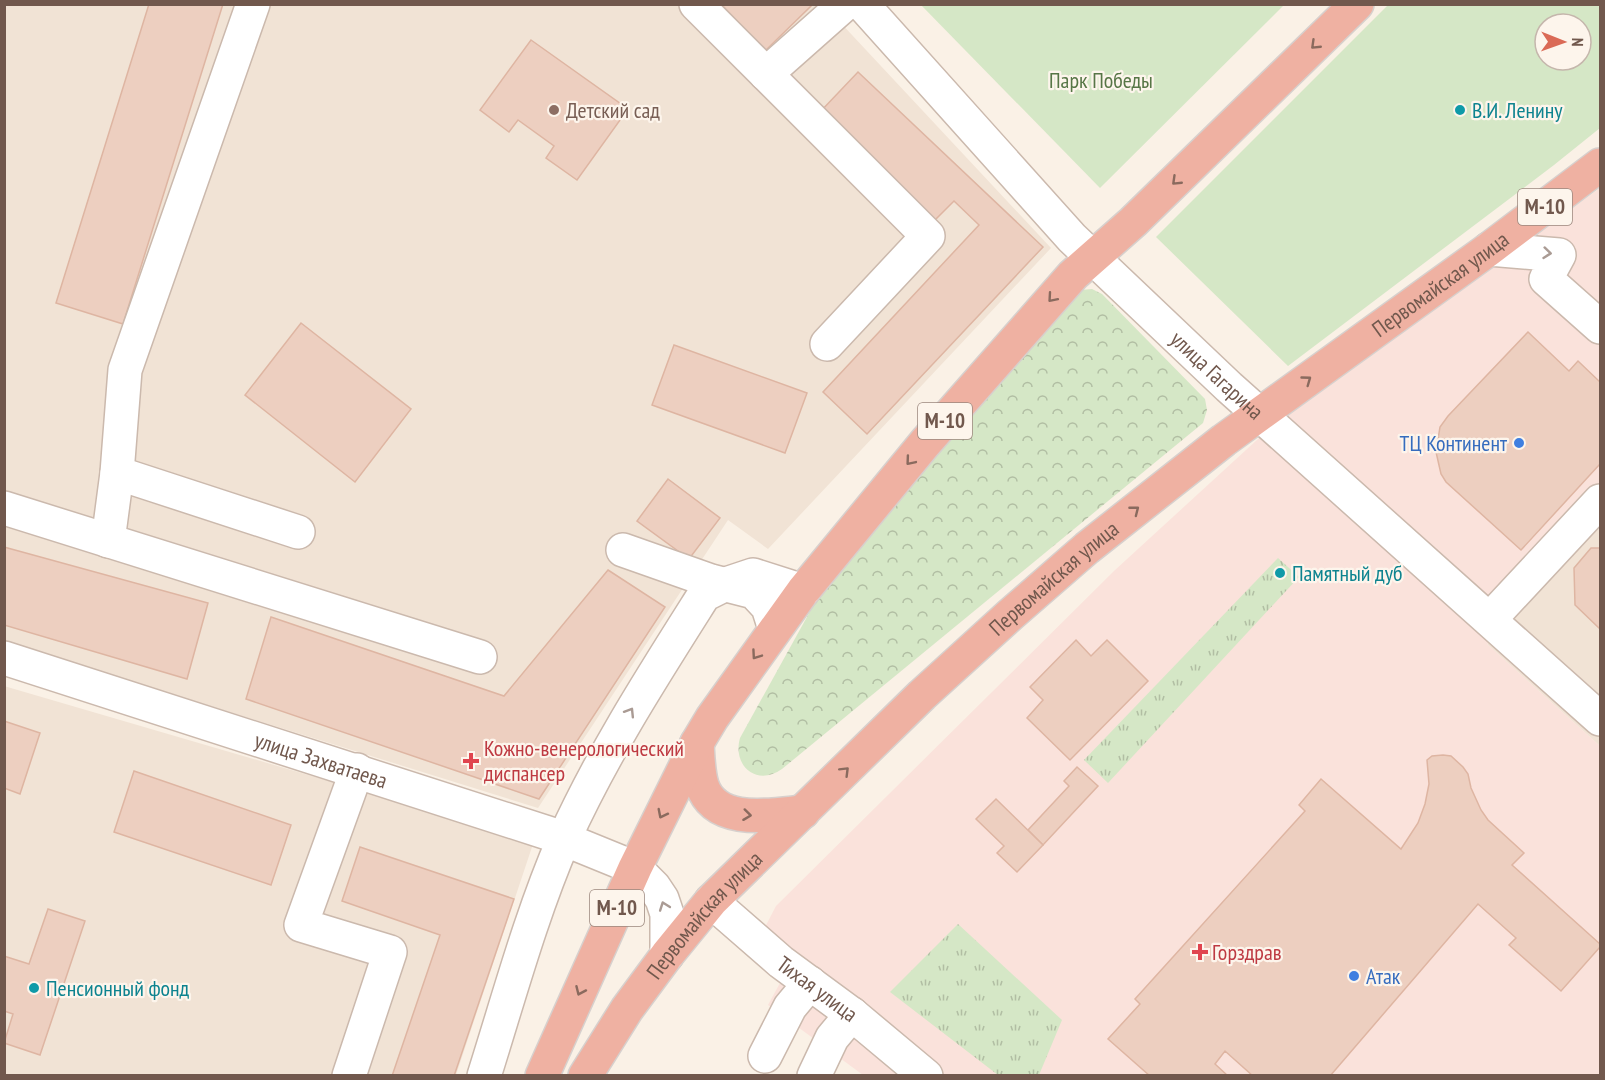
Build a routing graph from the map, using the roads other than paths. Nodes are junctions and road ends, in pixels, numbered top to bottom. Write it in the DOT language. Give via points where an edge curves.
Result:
graph roads {
  1 [pos="253,4"];
  2 [pos="696,4"];
  3 [pos="845,4"];
  4 [pos="862,4"];
  5 [pos="1357,4"];
  6 [pos="766,74"];
  7 [pos="1600,165"];
  8 [pos="1489,249"];
  9 [pos="1094,257"];
  10 [pos="1600,327"];
  11 [pos="827,344"];
  12 [pos="1260,414"];
  13 [pos="117,473"];
  14 [pos="1599,504"];
  15 [pos="4,508"];
  16 [pos="298,532"];
  17 [pos="108,541"];
  18 [pos="623,550"];
  19 [pos="726,585"];
  20 [pos="803,591"];
  21 [pos="1490,619"];
  22 [pos="775,629"];
  23 [pos="480,657"];
  24 [pos="4,658"];
  25 [pos="1600,719"];
  26 [pos="697,743"];
  27 [pos="357,770"];
  28 [pos="803,812"];
  29 [pos="564,839"];
  30 [pos="635,868"];
  31 [pos="711,901"];
  32 [pos="667,955"];
  33 [pos="810,983"];
  34 [pos="852,1014"];
  35 [pos="765,1056"];
  36 [pos="350,1076"];
  37 [pos="484,1076"];
  38 [pos="542,1076"];
  39 [pos="585,1076"];
  40 [pos="814,1076"];
  41 [pos="926,1076"];
  1 -- 13 [label="street" via="125,370"];
  2 -- 6 [label="street"];
  3 -- 6 [label="street"];
  4 -- 9 [label="street, улица Гагарина" via="1072,238"];
  5 -- 9 [label="highway, М-10, one-way"];
  6 -- 11 [label="street" via="928,236"];
  7 -- 8 [label="highway, Первомайская улица / М-10"];
  8 -- 10 [label="street, one-way" via="1559,255 1545,279"];
  12 -- 8 [label="highway, Первомайская улица / М-10, one-way"];
  9 -- 12 [label="street, улица Гагарина"];
  9 -- 20 [label="highway, М-10, one-way" via="1073,275 940,426"];
  12 -- 21 [label="street, улица Гагарина"];
  28 -- 12 [label="highway, Первомайская улица / М-10, one-way" via="922,695 1053,578"];
  13 -- 16 [label="street"];
  13 -- 17 [label="street"];
  14 -- 21 [label="street"];
  15 -- 17 [label="street"];
  17 -- 23 [label="street"];
  18 -- 19 [label="street"];
  19 -- 20 [label="street" via="753,575"];
  19 -- 22 [label="street" via="754,592 768,608"];
  29 -- 19 [label="street, one-way" via="623,724 704,595"];
  20 -- 22 [label="highway, М-10"];
  21 -- 25 [label="street, улица Гагарина"];
  22 -- 26 [label="highway, М-10, one-way"];
  24 -- 27 [label="street, улица Захватаева"];
  26 -- 28 [label="highway, one-way" via="699,773 711,802 734,813 757,816"];
  26 -- 30 [label="highway, М-10, one-way"];
  27 -- 29 [label="street, улица Захватаева"];
  27 -- 36 [label="street" via="301,925 390,952"];
  28 -- 31 [label="highway, Первомайская улица / М-10"];
  29 -- 30 [label="street, улица Захватаева"];
  29 -- 37 [label="street"];
  32 -- 30 [label="street, one-way" via="667,914 662,899"];
  30 -- 38 [label="highway, М-10, one-way"];
  31 -- 32 [label="highway, Первомайская улица / М-10"];
  31 -- 33 [label="street, Тихая улица"];
  32 -- 39 [label="highway, Первомайская улица / М-10"];
  33 -- 34 [label="street, Тихая улица"];
  33 -- 35 [label="street" via="790,1007"];
  34 -- 40 [label="street" via="831,1038"];
  34 -- 41 [label="street, Тихая улица"];
}
